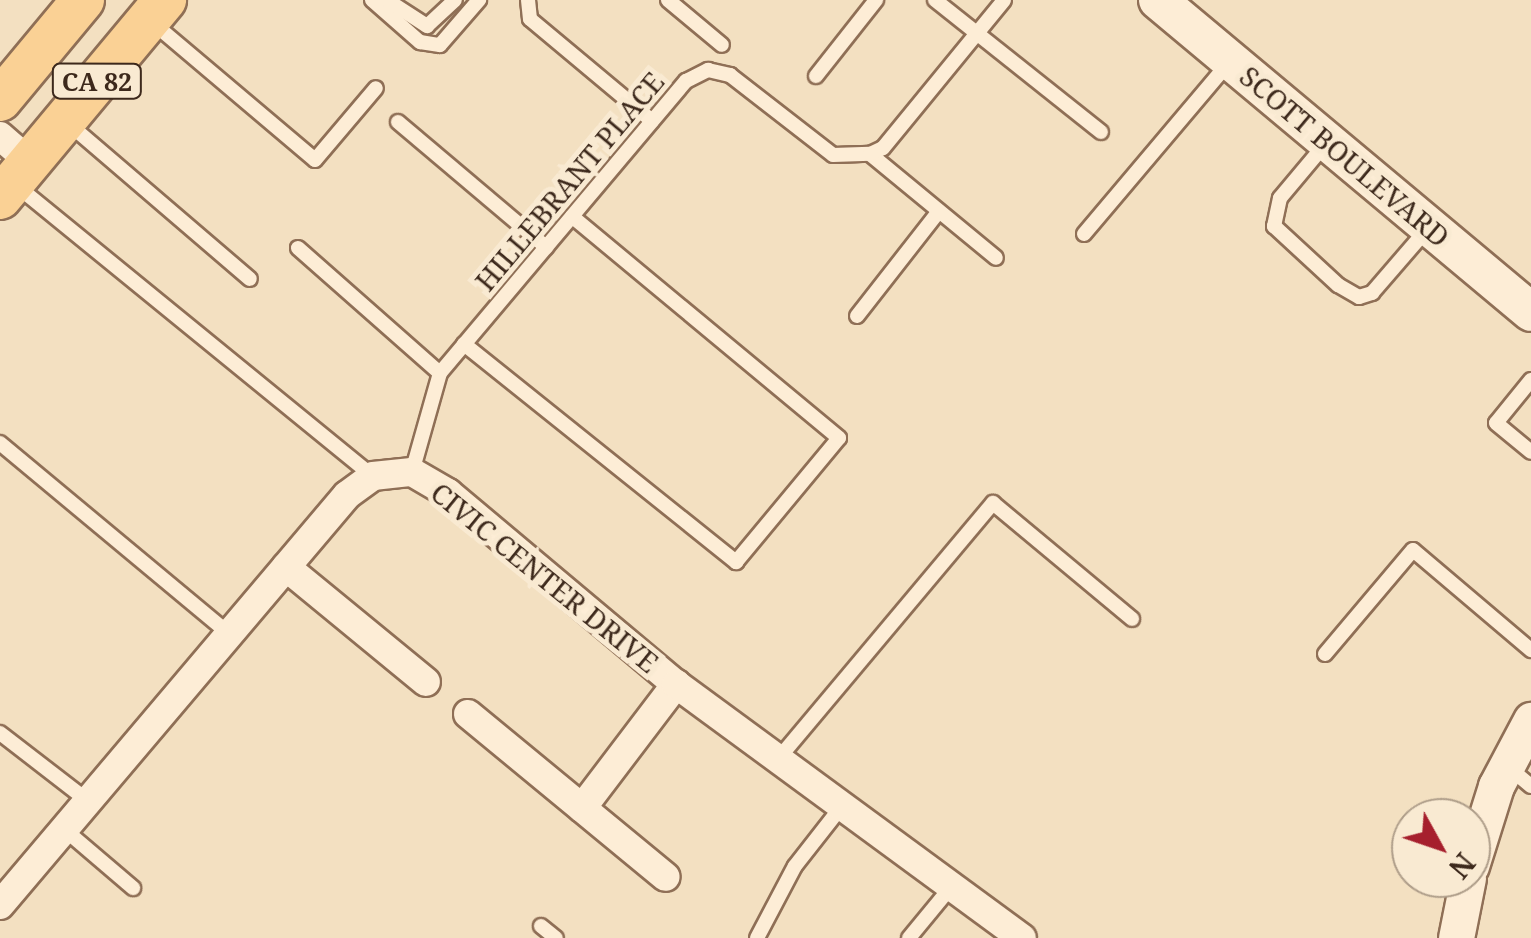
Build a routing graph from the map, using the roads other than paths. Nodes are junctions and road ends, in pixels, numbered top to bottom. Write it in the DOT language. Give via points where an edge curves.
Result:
graph roads {
  1 [pos="84,0"];
  2 [pos="372,0"];
  3 [pos="388,0"];
  4 [pos="455,0"];
  5 [pos="479,0"];
  6 [pos="528,0"];
  7 [pos="668,0"];
  8 [pos="876,0"];
  9 [pos="935,0"];
  10 [pos="1004,0"];
  11 [pos="1158,0"];
  12 [pos="157,10"];
  13 [pos="976,34"];
  14 [pos="722,45"];
  15 [pos="1231,61"];
  16 [pos="816,76"];
  17 [pos="376,88"];
  18 [pos="0,100"];
  19 [pos="64,120"];
  20 [pos="652,121"];
  21 [pos="398,122"];
  22 [pos="1101,132"];
  23 [pos="1327,141"];
  24 [pos="870,154"];
  25 [pos="11,170"];
  26 [pos="938,211"];
  27 [pos="572,216"];
  28 [pos="1429,227"];
  29 [pos="1084,234"];
  30 [pos="546,247"];
  31 [pos="298,248"];
  32 [pos="996,258"];
  33 [pos="250,279"];
  34 [pos="1531,312"];
  35 [pos="857,316"];
  36 [pos="464,344"];
  37 [pos="440,373"];
  38 [pos="1531,380"];
  39 [pos="0,442"];
  40 [pos="1531,452"];
  41 [pos="412,472"];
  42 [pos="373,476"];
  43 [pos="286,567"];
  44 [pos="1132,619"];
  45 [pos="229,634"];
  46 [pos="1531,650"];
  47 [pos="1324,654"];
  48 [pos="426,682"];
  49 [pos="676,684"];
  50 [pos="468,714"];
  51 [pos="1531,720"];
  52 [pos="0,733"];
  53 [pos="778,758"];
  54 [pos="1518,776"];
  55 [pos="88,801"];
  56 [pos="842,806"];
  57 [pos="582,808"];
  58 [pos="1491,828"];
  59 [pos="64,829"];
  60 [pos="666,877"];
  61 [pos="951,887"];
  62 [pos="133,888"];
  63 [pos="1464,898"];
  64 [pos="0,905"];
  65 [pos="541,926"];
  66 [pos="556,938"];
  67 [pos="757,938"];
  68 [pos="909,938"];
  69 [pos="1022,938"];
  70 [pos="1456,938"];
  1 -- 18 [label="main road, CA 82"];
  2 -- 5 [label="lane" via="420,42 440,45"];
  3 -- 4 [label="lane" via="427,26"];
  6 -- 20 [label="lane" via="530,18"];
  7 -- 14 [label="lane"];
  8 -- 16 [label="lane"];
  9 -- 13 [label="lane"];
  10 -- 13 [label="lane"];
  11 -- 15 [label="main road, SCOTT BOULEVARD"];
  12 -- 17 [label="lane" via="315,160"];
  12 -- 19 [label="main road, CA 82"];
  13 -- 22 [label="lane"];
  13 -- 24 [label="lane" via="884,148"];
  15 -- 23 [label="main road, SCOTT BOULEVARD"];
  15 -- 29 [label="lane"];
  19 -- 25 [label="main road, CA 82"];
  19 -- 33 [label="lane"];
  20 -- 24 [label="lane, HILLEBRANT PLACE" via="686,81 708,70 730,75 833,155"];
  20 -- 27 [label="lane, HILLEBRANT PLACE"];
  21 -- 30 [label="lane"];
  23 -- 28 [label="main road, SCOTT BOULEVARD"];
  23 -- 28 [label="lane" via="1280,198 1274,226 1338,285 1359,297 1372,293"];
  24 -- 26 [label="lane"];
  25 -- 42 [label="lane"];
  26 -- 32 [label="lane"];
  26 -- 35 [label="lane"];
  27 -- 30 [label="lane, HILLEBRANT PLACE"];
  27 -- 36 [label="lane" via="839,438 736,562"];
  28 -- 34 [label="main road, SCOTT BOULEVARD"];
  30 -- 36 [label="lane, HILLEBRANT PLACE"];
  31 -- 37 [label="lane"];
  36 -- 37 [label="lane, HILLEBRANT PLACE"];
  37 -- 41 [label="lane, HILLEBRANT PLACE"];
  38 -- 40 [label="lane" via="1496,423"];
  39 -- 45 [label="lane"];
  41 -- 42 [label="street, CIVIC CENTER DRIVE"];
  41 -- 49 [label="street, CIVIC CENTER DRIVE" via="448,493"];
  42 -- 43 [label="street" via="347,494"];
  43 -- 45 [label="street"];
  43 -- 48 [label="street"];
  44 -- 53 [label="lane" via="993,503"];
  45 -- 55 [label="street"];
  46 -- 47 [label="lane" via="1413,550"];
  49 -- 53 [label="street, CIVIC CENTER DRIVE"];
  49 -- 57 [label="street"];
  50 -- 57 [label="street"];
  51 -- 54 [label="street"];
  52 -- 55 [label="lane"];
  53 -- 56 [label="street, CIVIC CENTER DRIVE"];
  54 -- 58 [label="street"];
  55 -- 59 [label="street"];
  56 -- 61 [label="street, CIVIC CENTER DRIVE"];
  56 -- 67 [label="lane" via="794,866"];
  57 -- 60 [label="street"];
  59 -- 62 [label="lane"];
  59 -- 64 [label="street"];
  61 -- 68 [label="lane"];
  61 -- 69 [label="street, CIVIC CENTER DRIVE"];
  63 -- 70 [label="street"];
  65 -- 66 [label="lane"];
}
